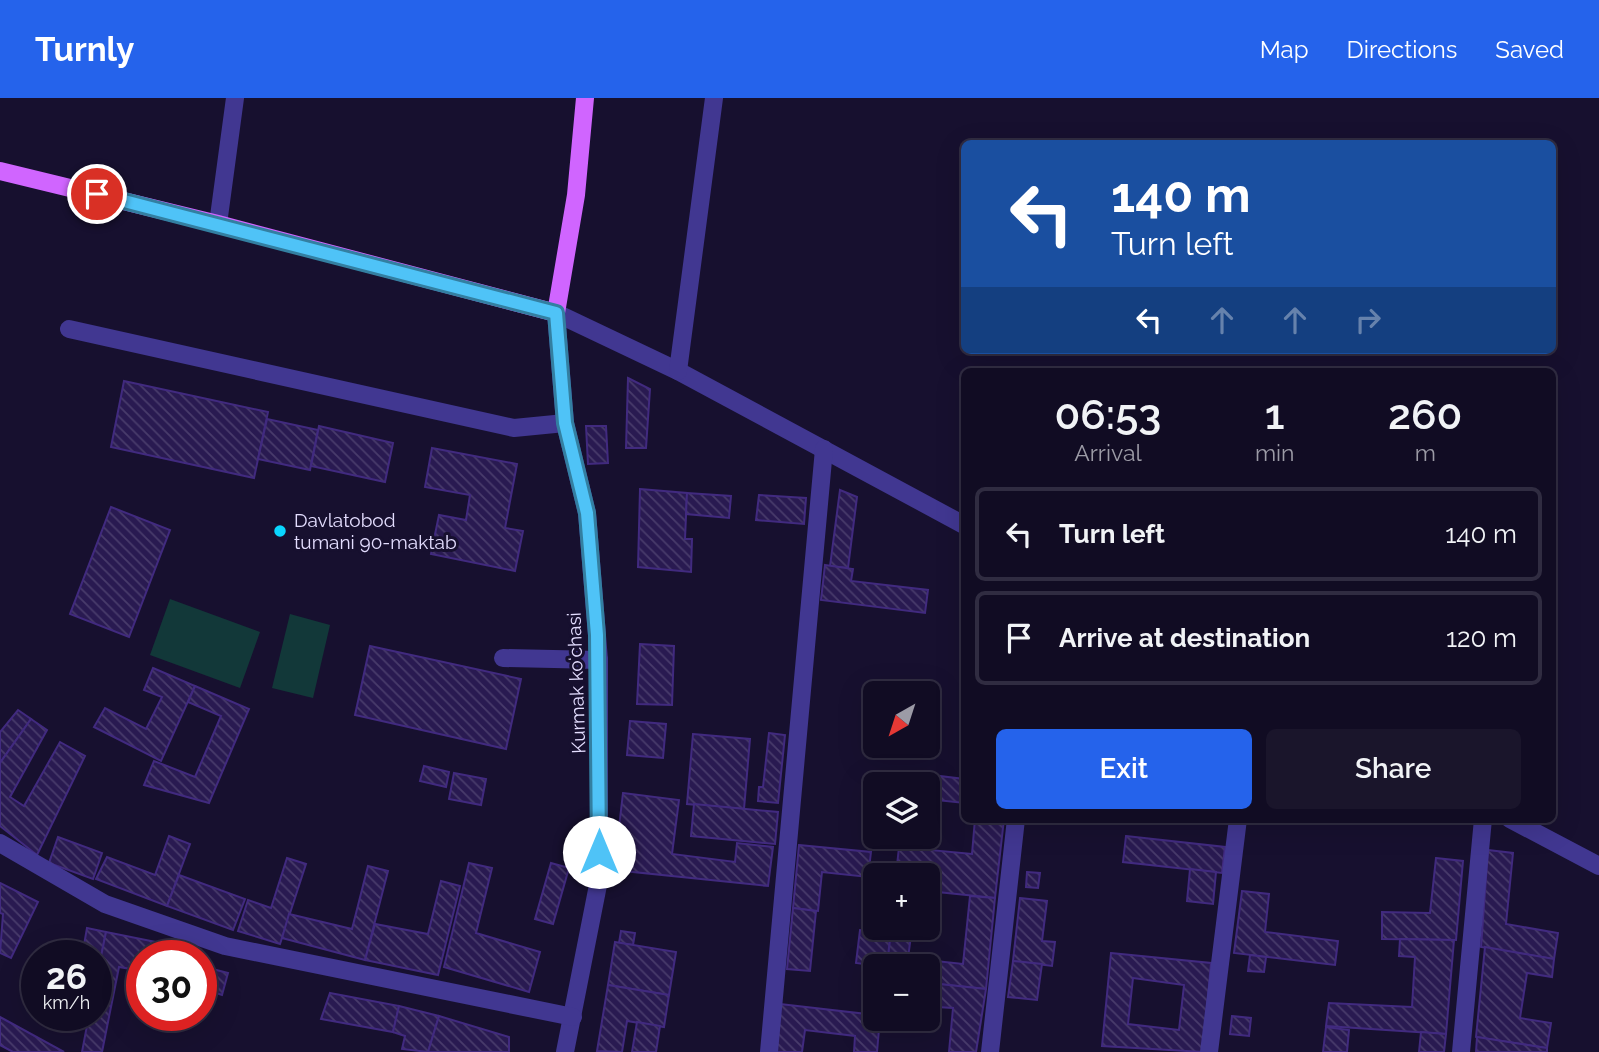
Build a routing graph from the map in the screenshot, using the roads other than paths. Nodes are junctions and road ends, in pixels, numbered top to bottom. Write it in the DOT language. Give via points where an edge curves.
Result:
graph roads {
  1 [pos="235,98"];
  2 [pos="584,98"];
  3 [pos="714,98"];
  4 [pos="0,170"];
  5 [pos="218,223"];
  6 [pos="556,313"];
  7 [pos="69,328"];
  8 [pos="678,371"];
  9 [pos="565,423"];
  10 [pos="824,449"];
  11 [pos="961,523"];
  12 [pos="503,658"];
  13 [pos="599,660"];
  14 [pos="1016,823"];
  15 [pos="1238,823"];
  16 [pos="1483,823"];
  17 [pos="1518,823"];
  18 [pos="0,843"];
  19 [pos="1599,866"];
  20 [pos="573,1017"];
  21 [pos="565,1052"];
  22 [pos="769,1052"];
  23 [pos="990,1052"];
  24 [pos="1209,1052"];
  25 [pos="1461,1052"];
  1 -- 5 [label="street"];
  2 -- 6 [label="main road" via="576,195"];
  3 -- 8 [label="street"];
  4 -- 5 [label="main road"];
  5 -- 6 [label="main road"];
  6 -- 8 [label="street"];
  6 -- 9 [label="street, Kurmak koʻchasi"];
  7 -- 9 [label="street" via="514,428"];
  8 -- 10 [label="street"];
  9 -- 13 [label="street, Kurmak koʻchasi" via="587,513"];
  10 -- 11 [label="street"];
  10 -- 22 [label="street"];
  12 -- 13 [label="street"];
  13 -- 20 [label="street, Kurmak koʻchasi" via="599,880"];
  14 -- 23 [label="street"];
  15 -- 24 [label="street"];
  16 -- 25 [label="street"];
  17 -- 19 [label="street"];
  18 -- 20 [label="street" via="105,904 225,946"];
  20 -- 21 [label="street, Kurmak koʻchasi"];
}
